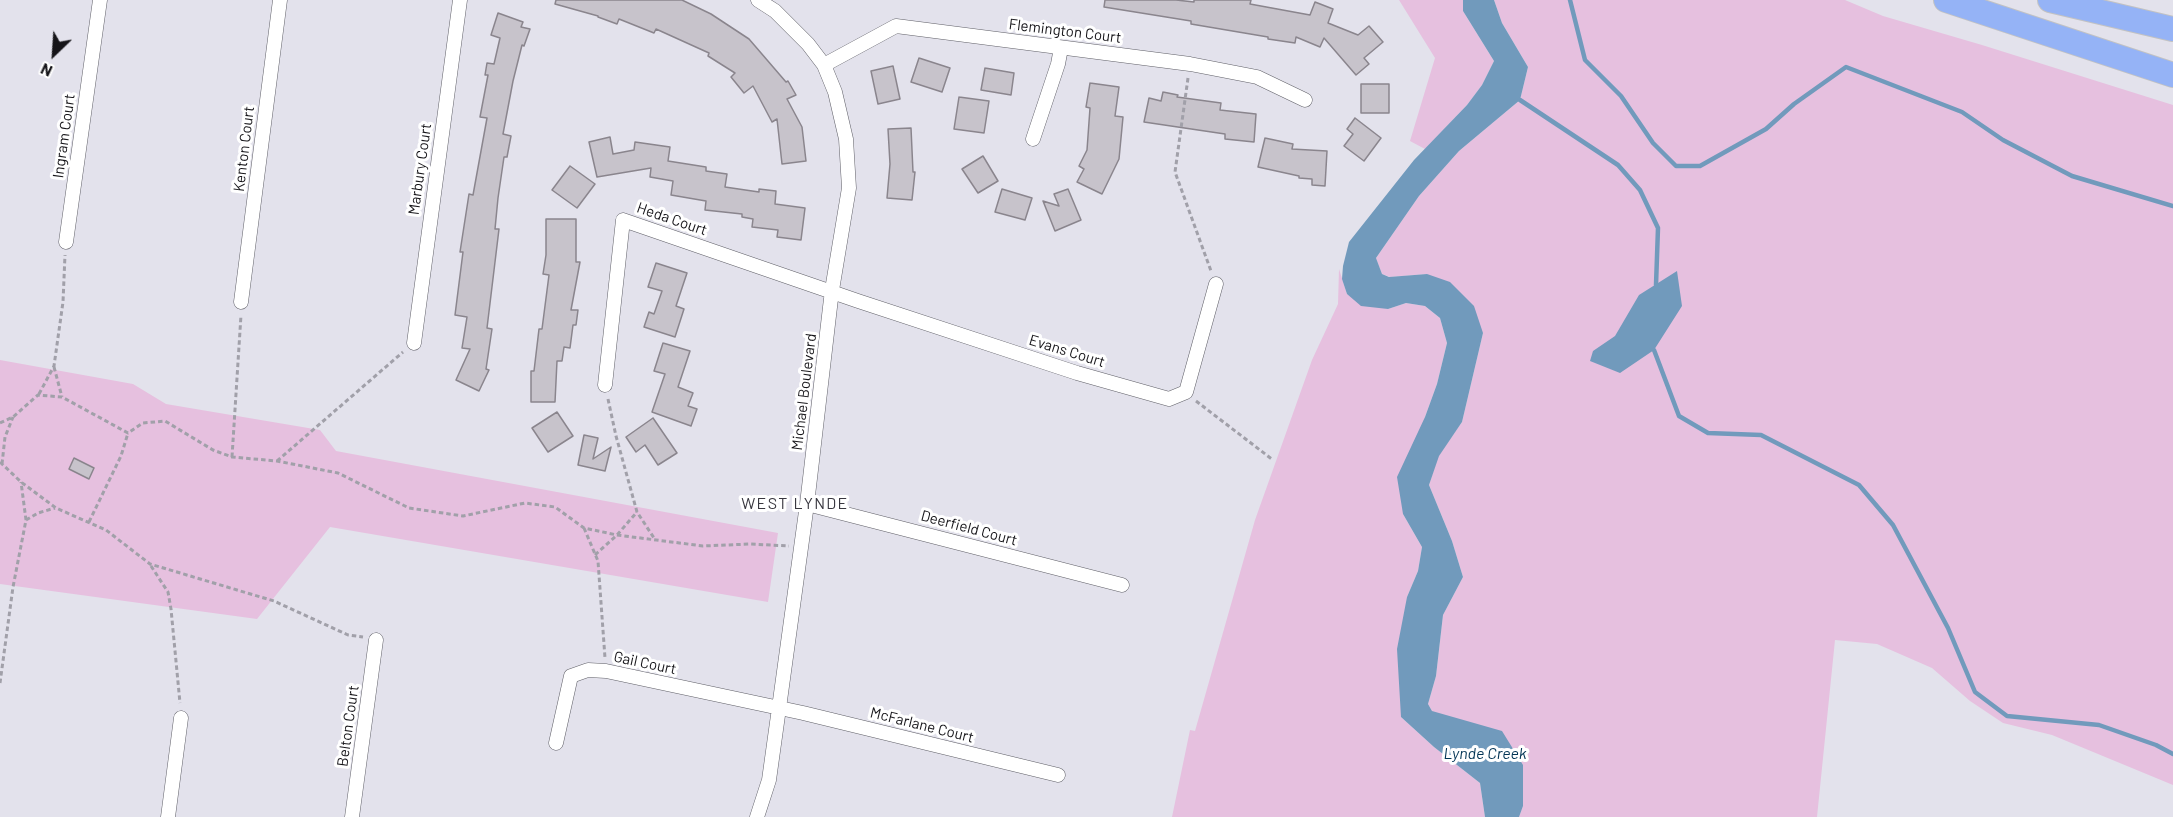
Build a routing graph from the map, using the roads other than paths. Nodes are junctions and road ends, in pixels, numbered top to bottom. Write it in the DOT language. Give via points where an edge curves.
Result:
graph roads {
  1 [pos="100,0"];
  2 [pos="280,0"];
  3 [pos="460,0"];
  4 [pos="758,0"];
  5 [pos="1946,0"];
  6 [pos="2050,0"];
  7 [pos="2173,29"];
  8 [pos="1061,48"];
  9 [pos="824,65"];
  10 [pos="2173,75"];
  11 [pos="1305,100"];
  12 [pos="1033,139"];
  13 [pos="66,242"];
  14 [pos="1216,284"];
  15 [pos="832,290"];
  16 [pos="241,302"];
  17 [pos="414,343"];
  18 [pos="605,384"];
  19 [pos="807,504"];
  20 [pos="1122,585"];
  21 [pos="376,640"];
  22 [pos="779,708"];
  23 [pos="181,718"];
  24 [pos="556,743"];
  25 [pos="1058,775"];
  26 [pos="168,817"];
  27 [pos="352,817"];
  28 [pos="758,817"];
  1 -- 13 [label="street, Ingram Court"];
  2 -- 16 [label="street, Kenton Court"];
  3 -- 17 [label="street, Marbury Court"];
  4 -- 9 [label="street, Michael Boulevard" via="775,11"];
  5 -- 10 [label="highway"];
  6 -- 7 [label="highway"];
  8 -- 9 [label="street, Flemington Court" via="896,26"];
  8 -- 11 [label="street, Flemington Court" via="1190,64 1257,77"];
  8 -- 12 [label="street"];
  9 -- 15 [label="street, Michael Boulevard" via="846,139 849,188"];
  14 -- 15 [label="street, Evans Court" via="1186,392 1169,399 1077,373"];
  15 -- 18 [label="street, Heda Court" via="623,220"];
  15 -- 19 [label="street, Michael Boulevard"];
  19 -- 20 [label="street, Deerfield Court"];
  19 -- 22 [label="street, Michael Boulevard"];
  21 -- 27 [label="street, Belton Court"];
  22 -- 24 [label="street, Gail Court" via="588,670 572,676"];
  22 -- 25 [label="street, McFarlane Court"];
  22 -- 28 [label="street, Michael Boulevard" via="769,780"];
  23 -- 26 [label="street"];
}
